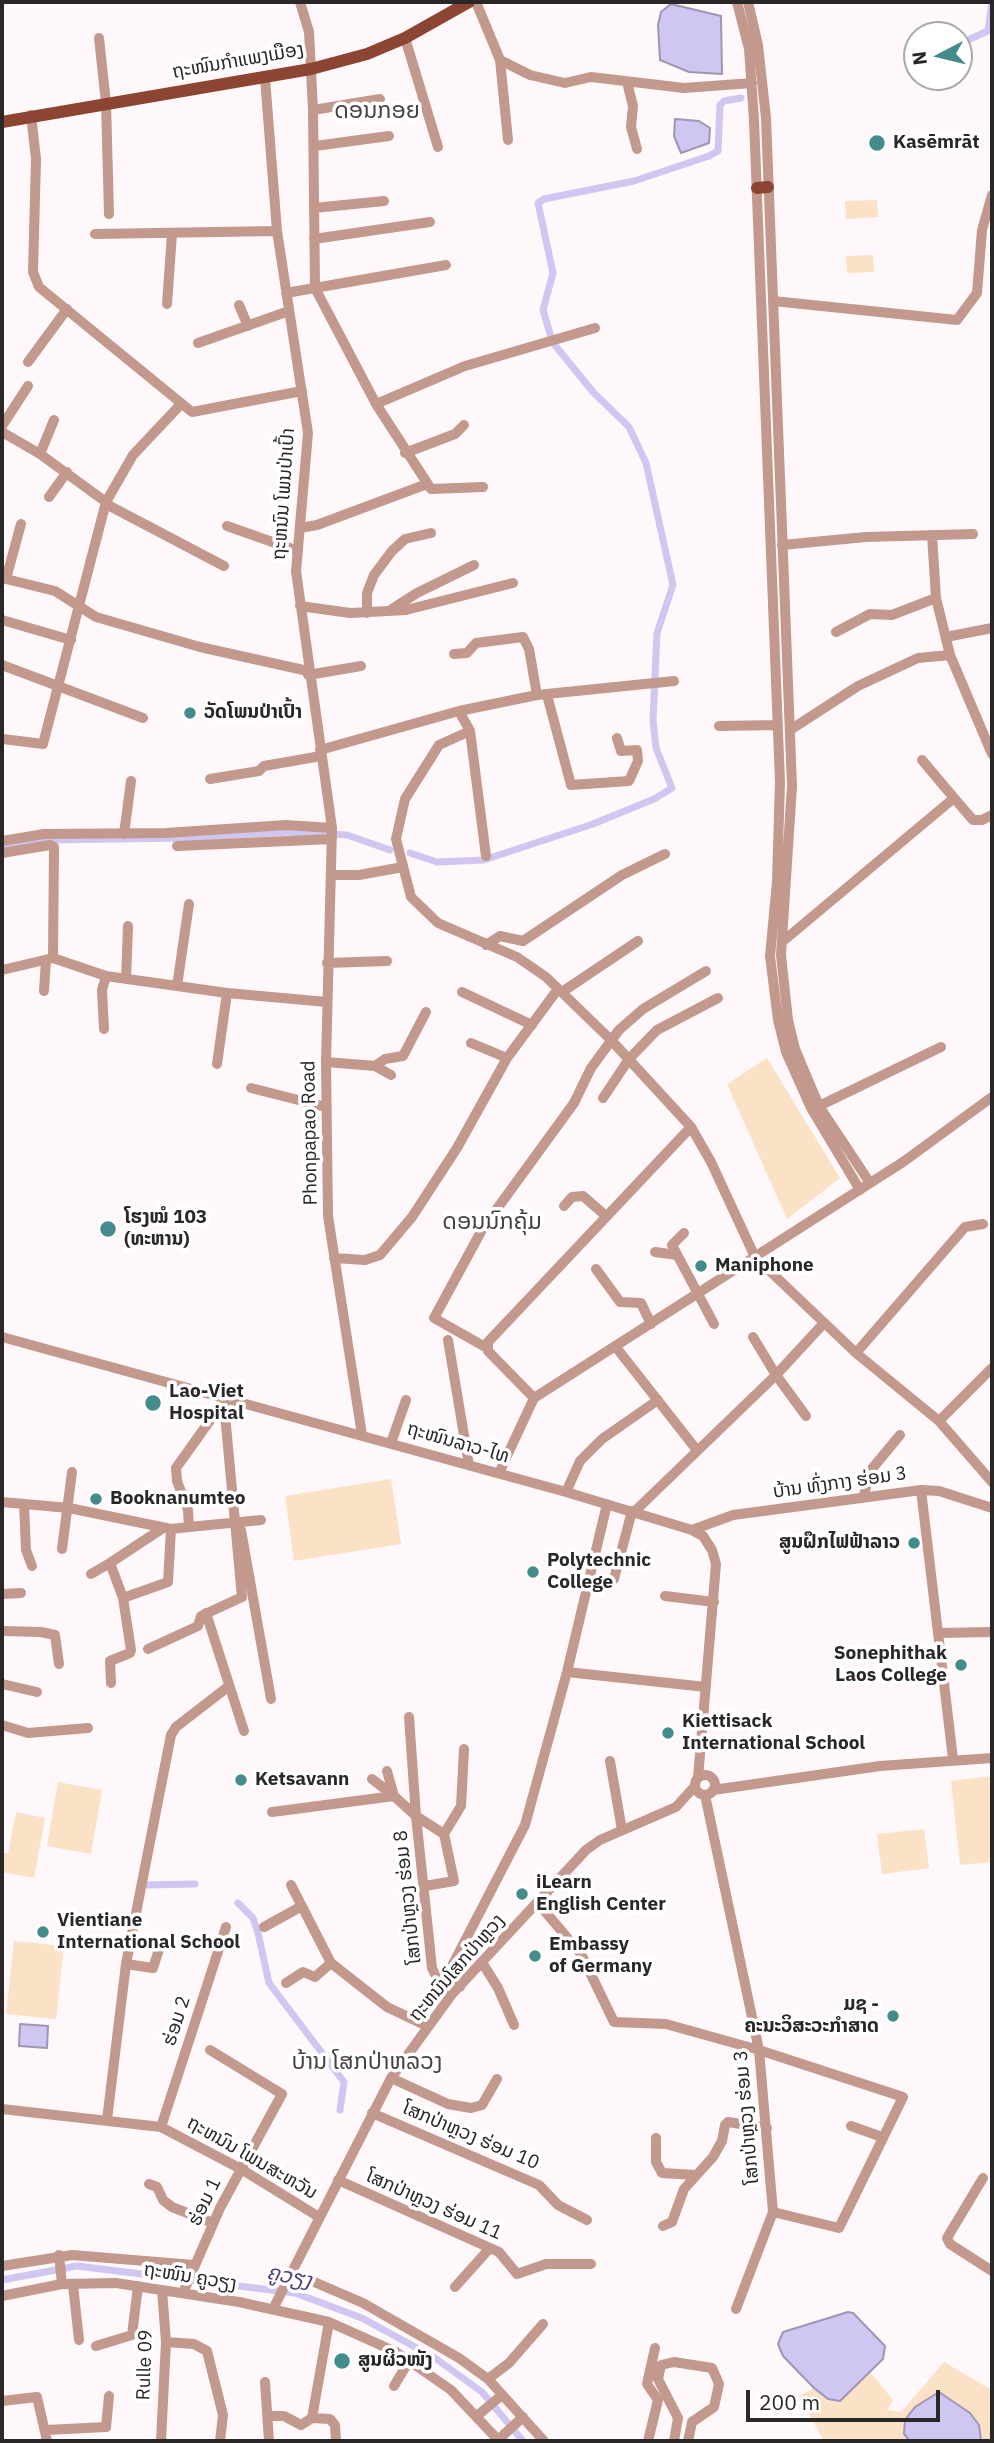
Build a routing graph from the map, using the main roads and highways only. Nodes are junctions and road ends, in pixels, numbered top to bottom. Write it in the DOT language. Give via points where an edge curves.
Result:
graph roads {
  1 [pos="468,2"];
  2 [pos="2,122"];
  1 -- 2 [label="main road, ຖະໜົນກຳແພງເມືອງ" via="405,38 311,69"];
}
